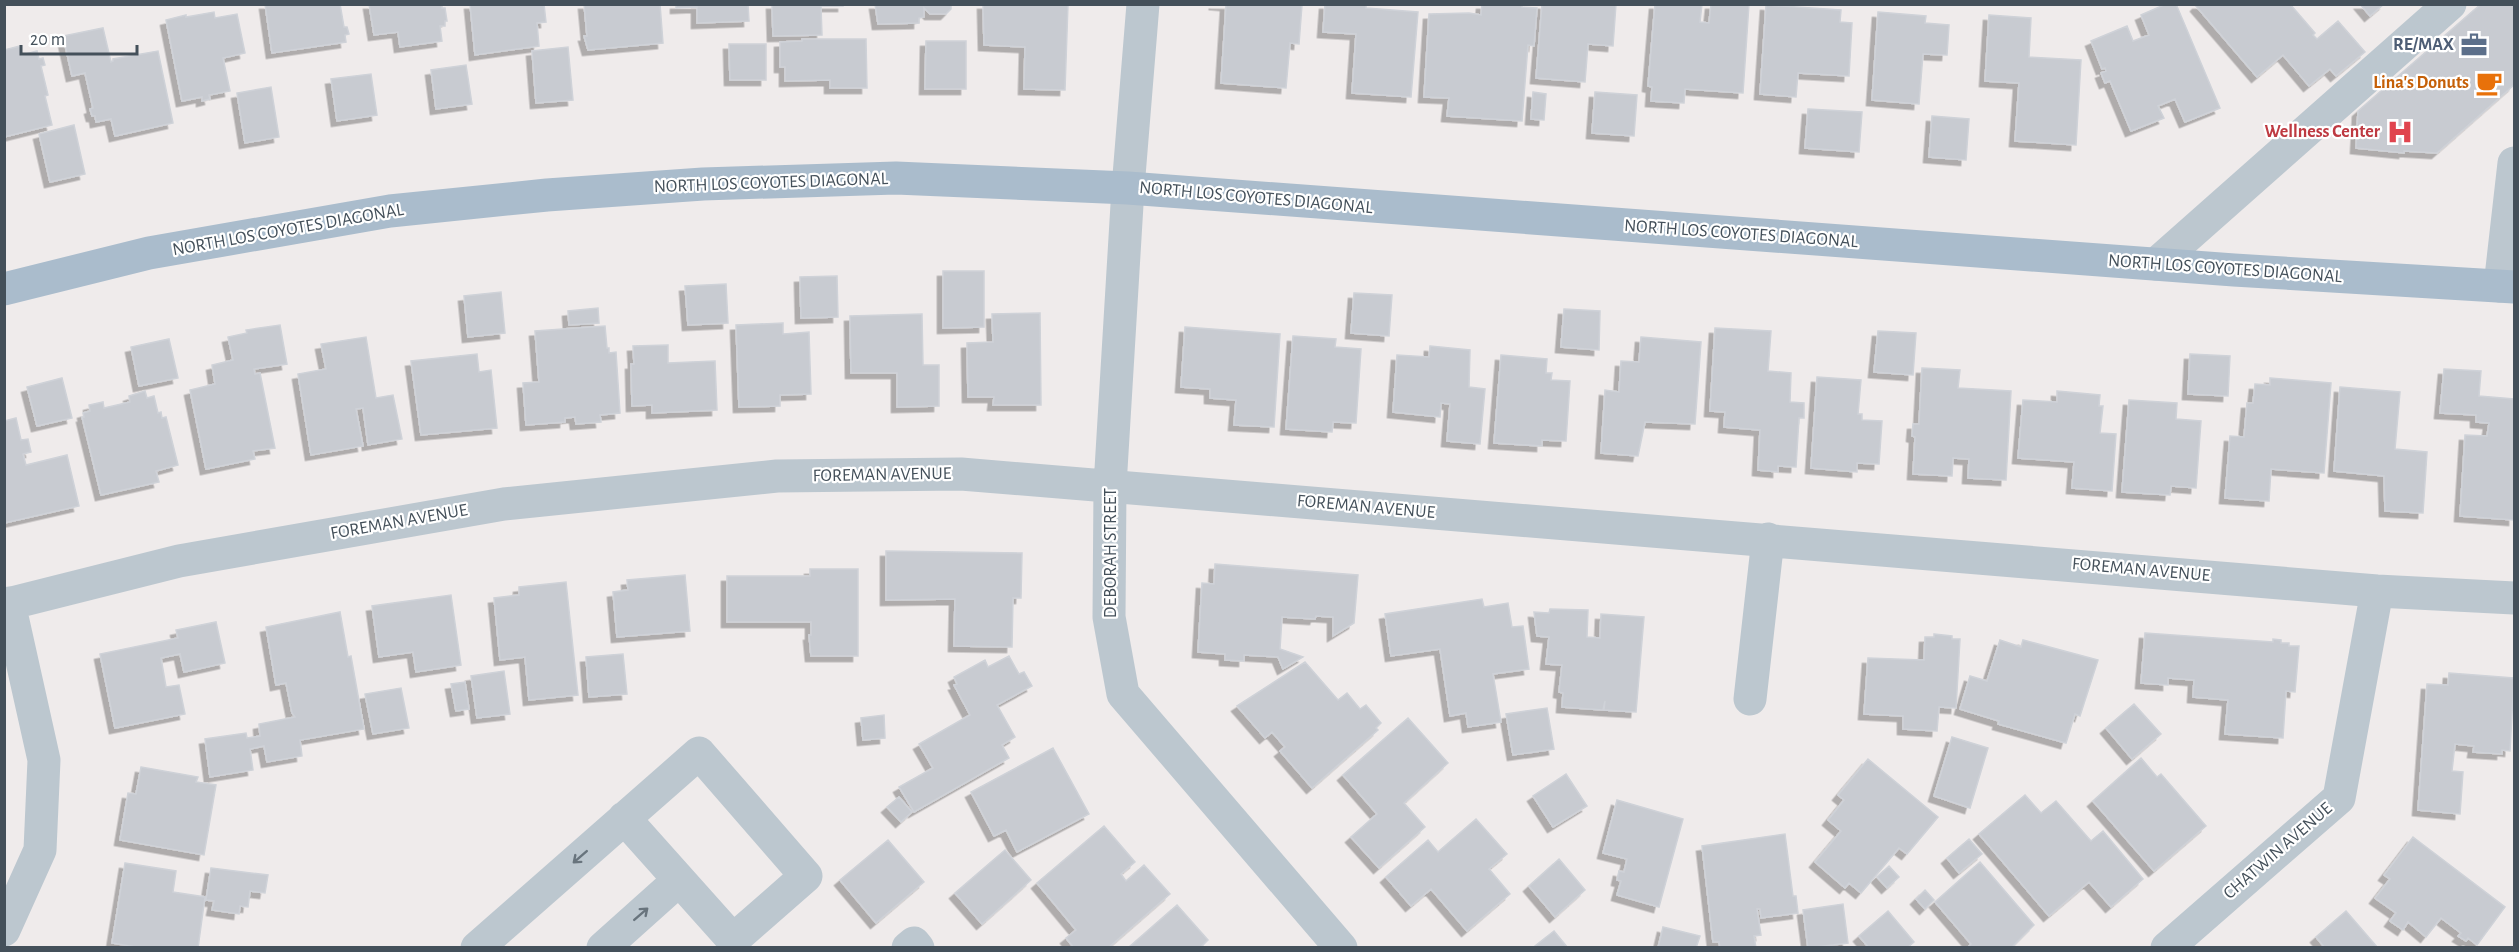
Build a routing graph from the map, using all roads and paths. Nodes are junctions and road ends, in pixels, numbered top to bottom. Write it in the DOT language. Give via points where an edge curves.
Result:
graph roads {
  1 [pos="1143,4"];
  2 [pos="2450,4"];
  3 [pos="2514,163"];
  4 [pos="1128,188"];
  5 [pos="2156,264"];
  6 [pos="2507,286"];
  7 [pos="4,289"];
  8 [pos="1110,486"];
  9 [pos="1768,539"];
  10 [pos="2377,591"];
  11 [pos="2514,598"];
  12 [pos="7,604"];
  13 [pos="1750,699"];
  14 [pos="624,818"];
  15 [pos="679,880"];
  16 [pos="4,930"];
  17 [pos="477,948"];
  18 [pos="603,948"];
  19 [pos="908,948"];
  20 [pos="918,948"];
  21 [pos="1341,948"];
  22 [pos="2167,948"];
  1 -- 4 [label="street, DEBORAH STREET"];
  2 -- 5 [label="street"];
  3 -- 6 [label="street"];
  4 -- 5 [label="main road, NORTH LOS COYOTES DIAGONAL"];
  4 -- 7 [label="main road, NORTH LOS COYOTES DIAGONAL" via="896,178 703,184 547,195 390,211 262,233 149,253"];
  4 -- 8 [label="street, DEBORAH STREET"];
  5 -- 6 [label="main road, NORTH LOS COYOTES DIAGONAL"];
  8 -- 9 [label="street, FOREMAN AVENUE"];
  8 -- 12 [label="street, FOREMAN AVENUE" via="961,474 777,476 504,504 179,561"];
  8 -- 21 [label="street, DEBORAH STREET" via="1109,617 1123,694"];
  9 -- 10 [label="street, FOREMAN AVENUE"];
  9 -- 13 [label="street"];
  10 -- 11 [label="street, FOREMAN AVENUE"];
  10 -- 22 [label="street, CHATWIN AVENUE" via="2339,798"];
  12 -- 16 [label="street" via="44,760 40,850"];
  14 -- 15 [label="street"];
  14 -- 15 [label="street" via="699,753 806,876 733,940"];
  14 -- 17 [label="street, one-way"];
  18 -- 15 [label="street, one-way"];
  19 -- 20 [label="street" via="914,943"];
}
